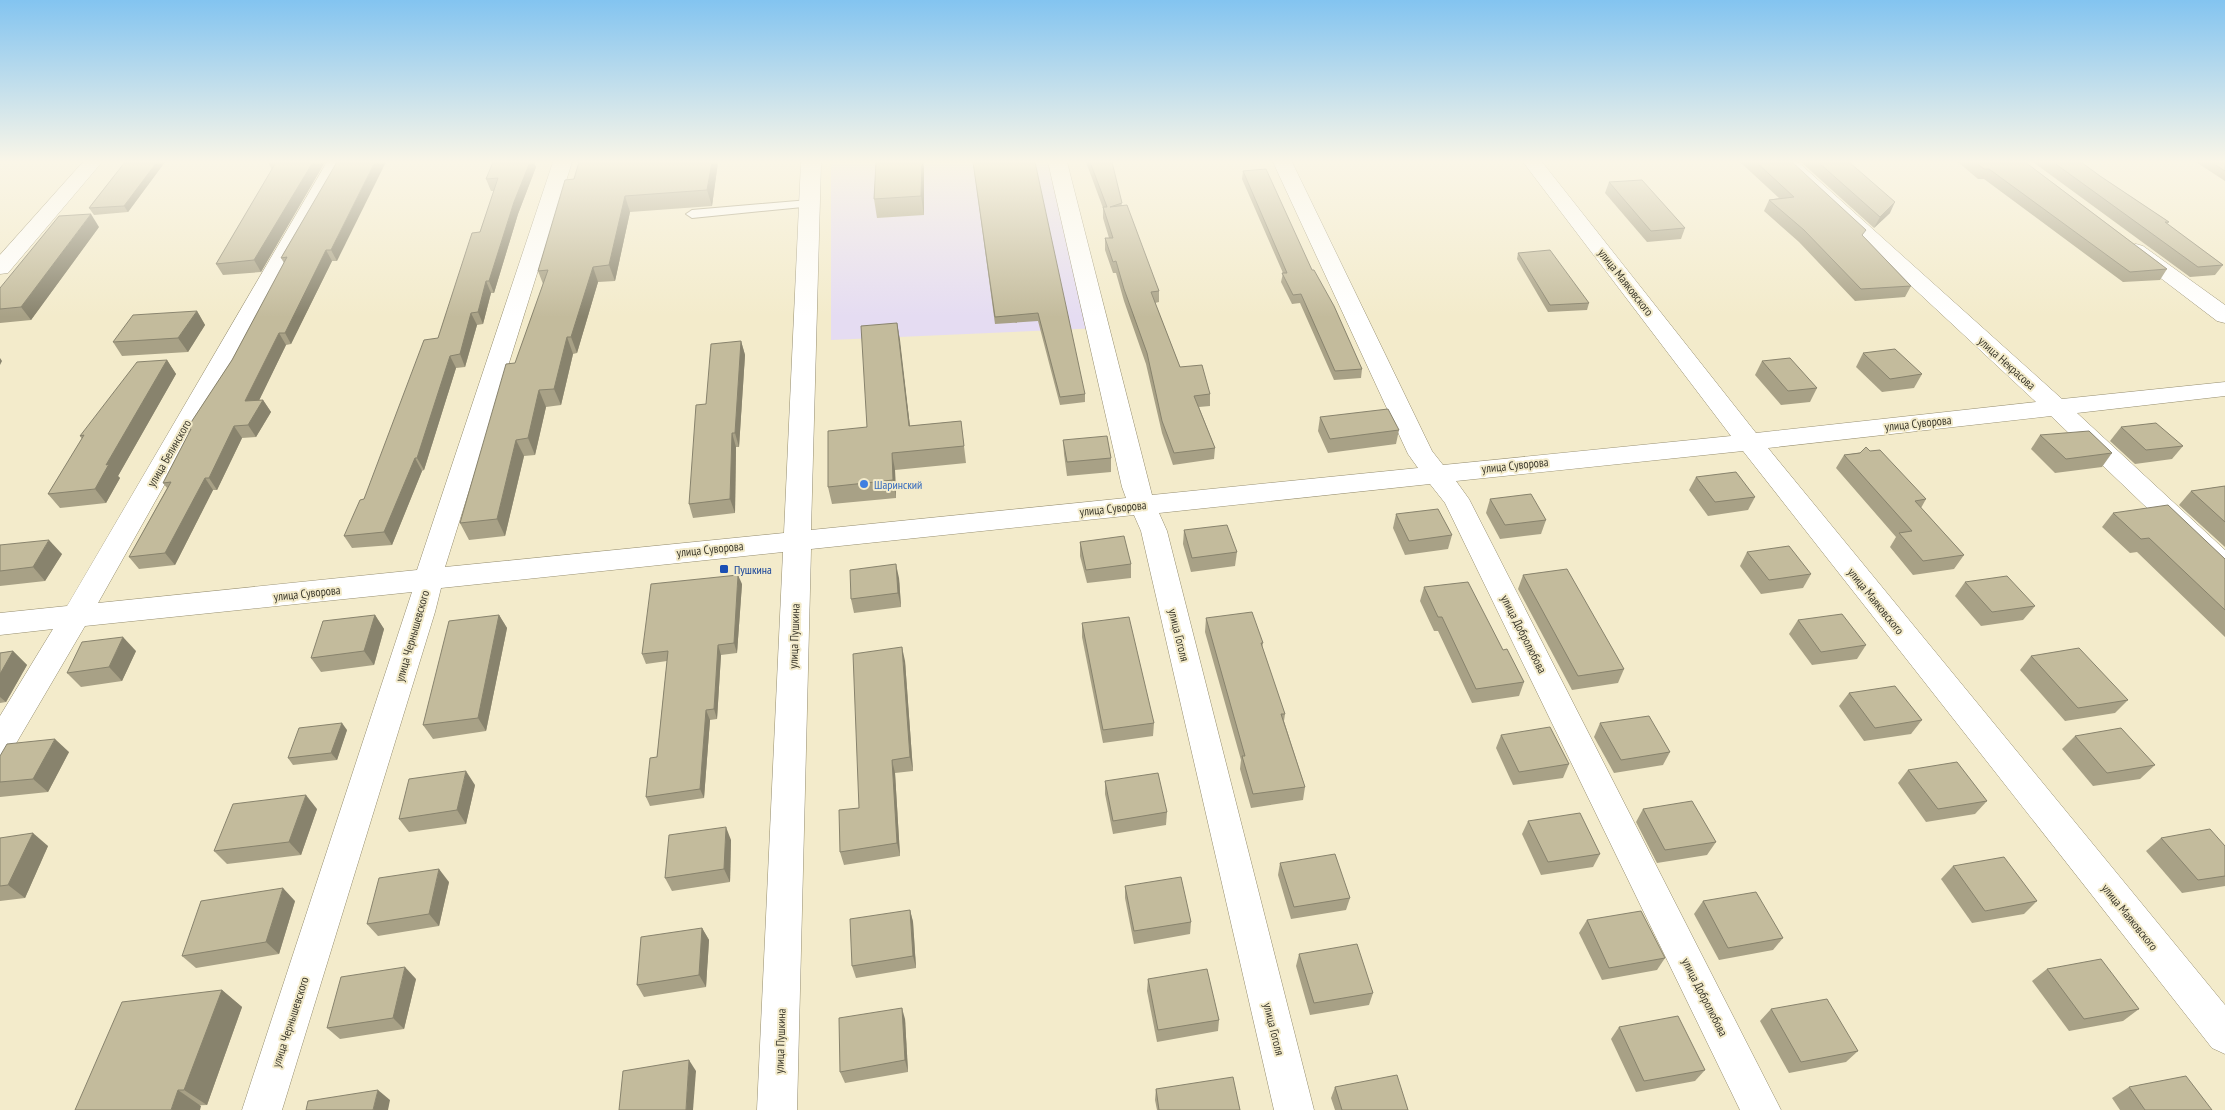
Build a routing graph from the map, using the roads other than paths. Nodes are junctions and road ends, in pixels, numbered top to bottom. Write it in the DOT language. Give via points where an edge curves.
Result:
graph roads {
  1 [pos="48,214"];
  2 [pos="307,214"];
  3 [pos="546,214"];
  4 [pos="809,214"];
  5 [pos="1069,214"];
  6 [pos="1307,214"];
  7 [pos="1572,214"];
  8 [pos="1844,214"];
  9 [pos="2122,239"];
  10 [pos="0,268"];
  11 [pos="2225,316"];
  12 [pos="2225,389"];
  13 [pos="2056,408"];
  14 [pos="1749,442"];
  15 [pos="1436,474"];
  16 [pos="1143,505"];
  17 [pos="797,541"];
  18 [pos="2225,566"];
  19 [pos="428,580"];
  20 [pos="76,616"];
  21 [pos="0,624"];
  22 [pos="0,743"];
  23 [pos="2225,1035"];
  24 [pos="262,1110"];
  25 [pos="777,1110"];
  26 [pos="1294,1110"];
  27 [pos="1761,1110"];
  1 -- 10 [label="street"];
  2 -- 20 [label="street, улица Белинского"];
  3 -- 19 [label="street, улица Чернышевского"];
  4 -- 17 [label="street, улица Пушкина"];
  5 -- 16 [label="street, улица Гоголя" via="1135,487"];
  6 -- 15 [label="street, улица Добролюбова" via="1421,454"];
  7 -- 14 [label="street, улица Маяковского"];
  8 -- 13 [label="street, улица Некрасова"];
  9 -- 11 [label="street"];
  12 -- 13 [label="street, улица Суворова"];
  13 -- 14 [label="street, улица Суворова"];
  13 -- 18 [label="street, улица Некрасова"];
  14 -- 15 [label="street, улица Суворова"];
  14 -- 23 [label="street, улица Маяковского"];
  15 -- 16 [label="street, улица Суворова"];
  15 -- 27 [label="street, улица Добролюбова" via="1456,499"];
  16 -- 17 [label="street, улица Суворова"];
  16 -- 26 [label="street, улица Гоголя" via="1154,531"];
  17 -- 19 [label="street, улица Суворова"];
  17 -- 25 [label="street, улица Пушкина"];
  19 -- 20 [label="street, улица Суворова"];
  19 -- 24 [label="street, улица Чернышевского" via="421,612"];
  20 -- 21 [label="street, улица Суворова"];
  20 -- 22 [label="street, улица Белинского"];
}
